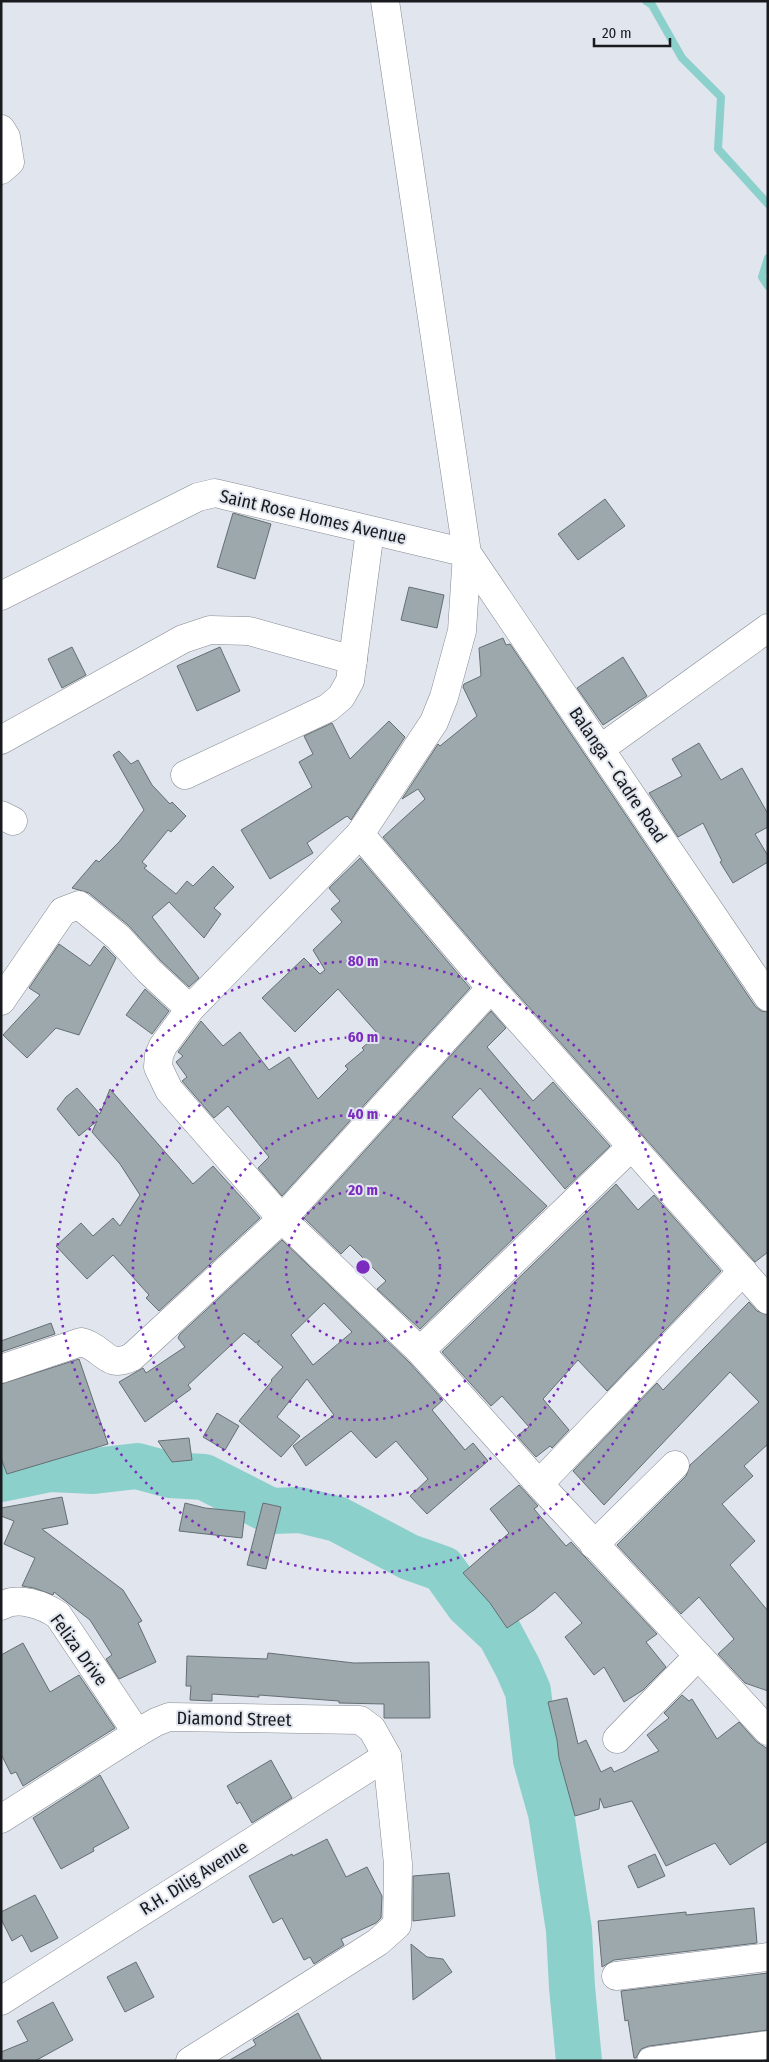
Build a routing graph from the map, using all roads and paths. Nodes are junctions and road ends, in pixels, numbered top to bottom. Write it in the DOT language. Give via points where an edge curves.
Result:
graph roads {
  1 [pos="385,1"];
  2 [pos="1,128"];
  3 [pos="1,170"];
  4 [pos="370,530"];
  5 [pos="467,553"];
  6 [pos="1,596"];
  7 [pos="768,628"];
  8 [pos="353,660"];
  9 [pos="1,740"];
  10 [pos="600,749"];
  11 [pos="185,775"];
  12 [pos="360,834"];
  13 [pos="491,988"];
  14 [pos="768,997"];
  15 [pos="1,1001"];
  16 [pos="190,1009"];
  17 [pos="632,1146"];
  18 [pos="282,1219"];
  19 [pos="743,1271"];
  20 [pos="768,1300"];
  21 [pos="420,1351"];
  22 [pos="1,1369"];
  23 [pos="675,1465"];
  24 [pos="539,1484"];
  25 [pos="594,1544"];
  26 [pos="1,1606"];
  27 [pos="698,1656"];
  28 [pos="768,1731"];
  29 [pos="137,1733"];
  30 [pos="617,1740"];
  31 [pos="387,1756"];
  32 [pos="1,1819"];
  33 [pos="768,1957"];
  34 [pos="616,1976"];
  35 [pos="1,2001"];
  36 [pos="768,2045"];
  37 [pos="190,2061"];
  38 [pos="651,2061"];
  1 -- 5 [label="street"];
  2 -- 3 [label="street" via="6,137 10,162"];
  4 -- 5 [label="street, Saint Rose Homes Avenue"];
  4 -- 6 [label="street, Saint Rose Homes Avenue" via="214,493"];
  4 -- 8 [label="street"];
  5 -- 10 [label="street, Balanga – Cadre Road"];
  5 -- 12 [label="street" via="462,631 444,697 434,722"];
  7 -- 10 [label="street"];
  8 -- 9 [label="street" via="249,631 210,630 183,639"];
  8 -- 11 [label="street" via="350,681 341,697 328,708"];
  10 -- 14 [label="street, Balanga – Cadre Road"];
  12 -- 13 [label="street"];
  12 -- 16 [label="street"];
  13 -- 17 [label="street"];
  13 -- 18 [label="street"];
  15 -- 16 [label="street" via="64,911 78,905 118,937"];
  16 -- 18 [label="street" via="159,1055 158,1067 162,1078"];
  17 -- 19 [label="street"];
  17 -- 21 [label="street"];
  18 -- 21 [label="street"];
  18 -- 22 [label="street" via="132,1357 114,1362 82,1342"];
  19 -- 20 [label="street"];
  19 -- 24 [label="street"];
  21 -- 24 [label="street"];
  23 -- 25 [label="street"];
  24 -- 25 [label="street"];
  25 -- 27 [label="street"];
  26 -- 29 [label="street, Feliza Drive" via="22,1602 48,1608 58,1616"];
  27 -- 28 [label="street"];
  27 -- 30 [label="street"];
  29 -- 31 [label="street, Diamond Street" via="170,1717 360,1720 372,1729"];
  29 -- 32 [label="street, Diamond Street"];
  31 -- 35 [label="street, R.H. Dilig Avenue"];
  31 -- 37 [label="street" via="398,1864 397,1925 378,1942"];
  33 -- 34 [label="street"];
  36 -- 38 [label="street"];
}
